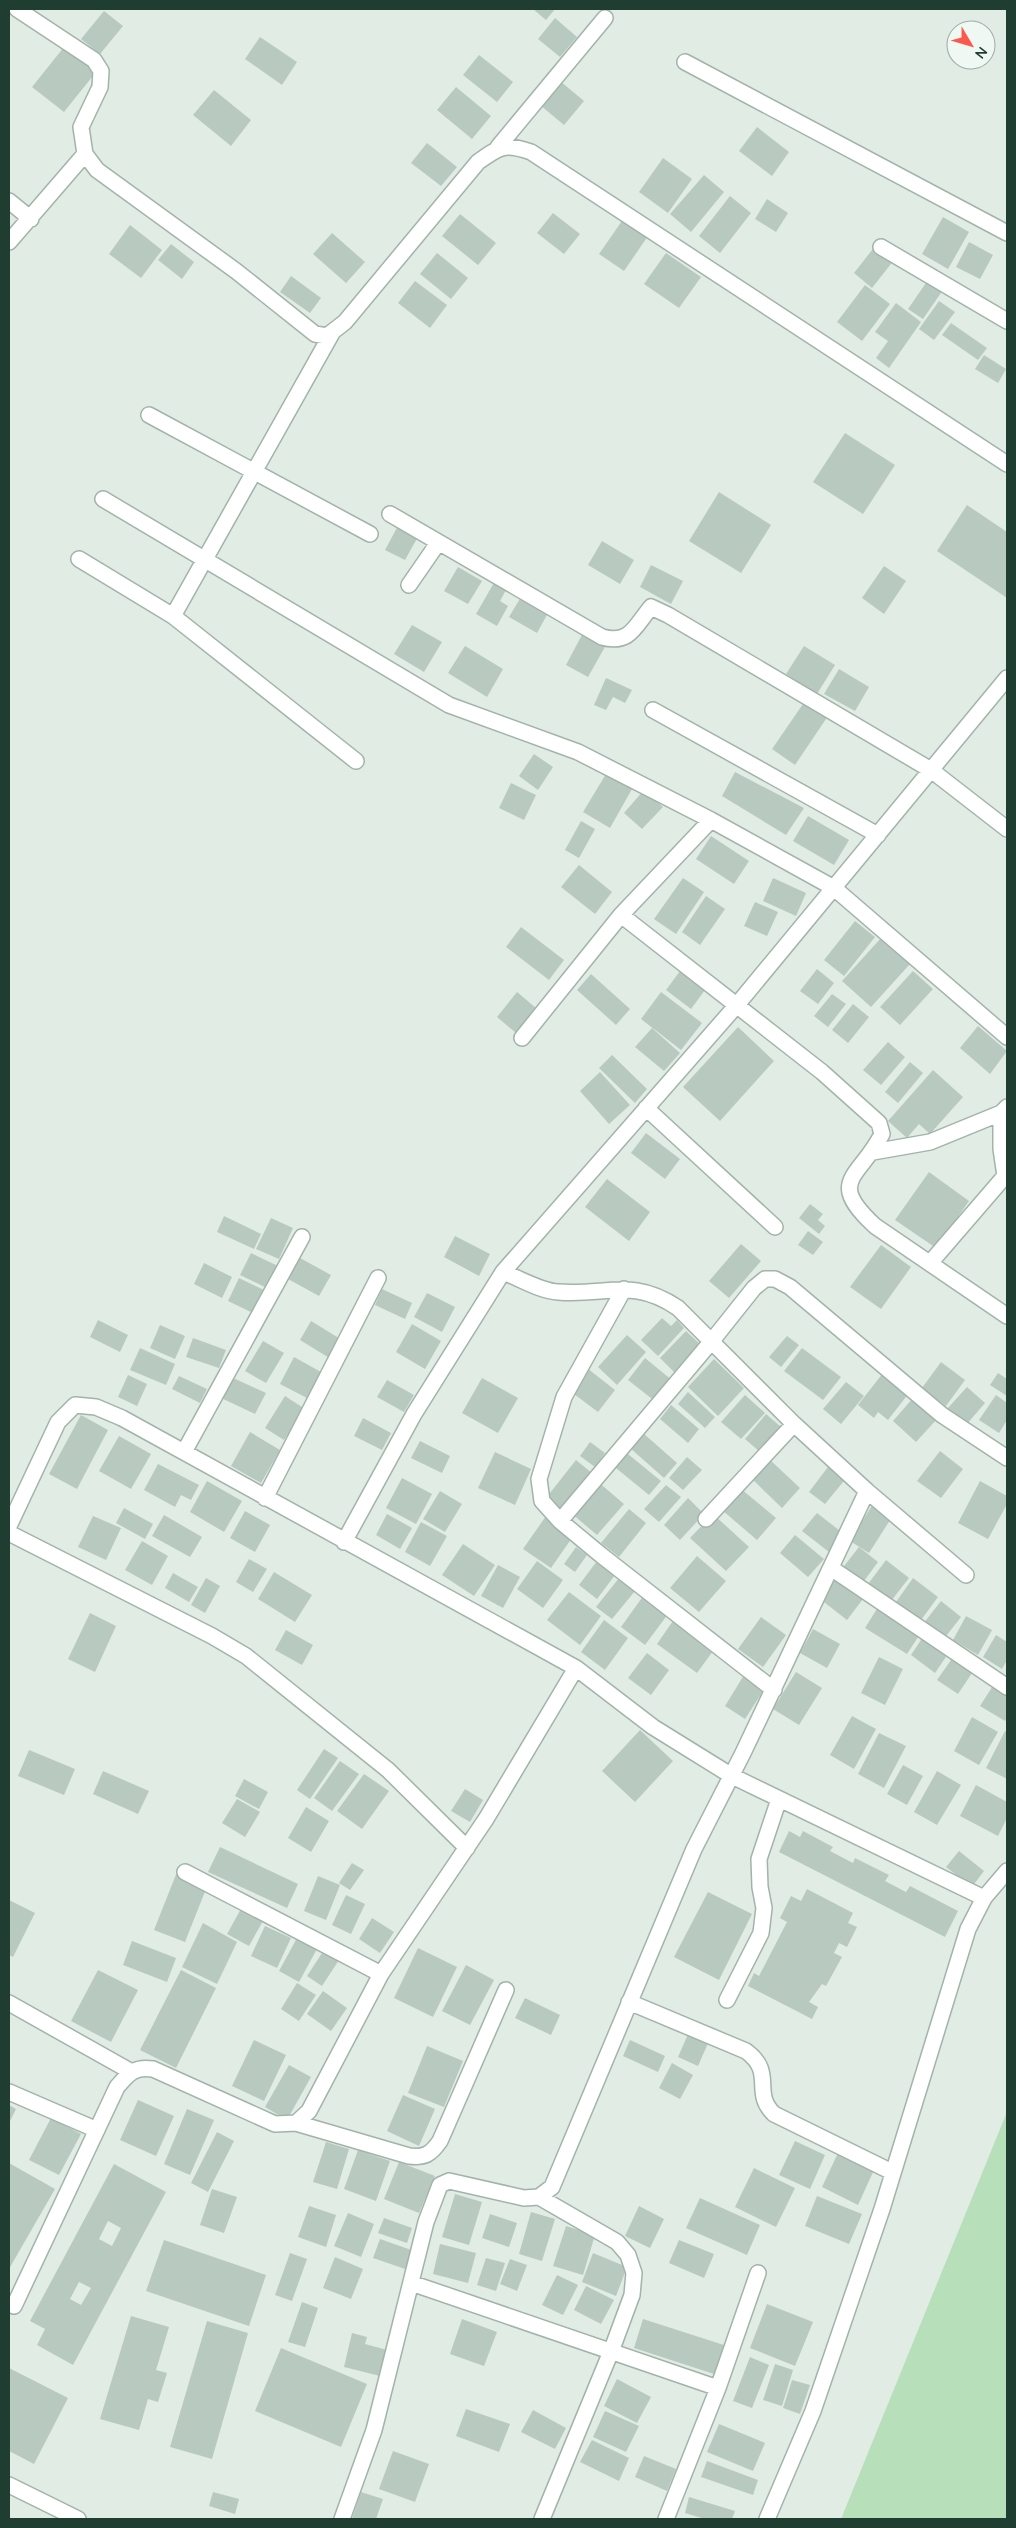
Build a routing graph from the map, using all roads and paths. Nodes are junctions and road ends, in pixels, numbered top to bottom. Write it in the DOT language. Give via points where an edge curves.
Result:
graph roads {
  1 [pos="17,9"];
  2 [pos="605,18"];
  3 [pos="685,62"];
  4 [pos="498,147"];
  5 [pos="85,154"];
  6 [pos="9,201"];
  7 [pos="31,219"];
  8 [pos="1007,233"];
  9 [pos="9,242"];
  10 [pos="881,247"];
  11 [pos="1007,321"];
  12 [pos="332,333"];
  13 [pos="149,415"];
  14 [pos="1007,464"];
  15 [pos="254,472"];
  16 [pos="103,499"];
  17 [pos="390,514"];
  18 [pos="370,534"];
  19 [pos="438,543"];
  20 [pos="79,559"];
  21 [pos="204,560"];
  22 [pos="409,585"];
  23 [pos="173,616"];
  24 [pos="1005,687"];
  25 [pos="653,710"];
  26 [pos="356,761"];
  27 [pos="931,770"];
  28 [pos="711,820"];
  29 [pos="1007,830"];
  30 [pos="878,835"];
  31 [pos="834,888"];
  32 [pos="621,915"];
  33 [pos="736,1006"];
  34 [pos="1007,1037"];
  35 [pos="522,1038"];
  36 [pos="646,1108"];
  37 [pos="1004,1110"];
  38 [pos="873,1152"];
  39 [pos="1006,1176"];
  40 [pos="775,1227"];
  41 [pos="302,1238"];
  42 [pos="930,1263"];
  43 [pos="503,1272"];
  44 [pos="378,1278"];
  45 [pos="624,1290"];
  46 [pos="1007,1316"];
  47 [pos="711,1342"];
  48 [pos="794,1424"];
  49 [pos="184,1452"];
  50 [pos="1007,1458"];
  51 [pos="867,1491"];
  52 [pos="265,1498"];
  53 [pos="706,1519"];
  54 [pos="560,1521"];
  55 [pos="9,1526"];
  56 [pos="9,1534"];
  57 [pos="344,1542"];
  58 [pos="831,1568"];
  59 [pos="966,1575"];
  60 [pos="576,1668"];
  61 [pos="1007,1687"];
  62 [pos="774,1690"];
  63 [pos="732,1776"];
  64 [pos="779,1799"];
  65 [pos="466,1848"];
  66 [pos="1007,1871"];
  67 [pos="185,1872"];
  68 [pos="984,1898"];
  69 [pos="381,1974"];
  70 [pos="506,1990"];
  71 [pos="727,2000"];
  72 [pos="629,2002"];
  73 [pos="9,2003"];
  74 [pos="130,2071"];
  75 [pos="9,2092"];
  76 [pos="296,2123"];
  77 [pos="96,2130"];
  78 [pos="892,2172"];
  79 [pos="539,2197"];
  80 [pos="758,2273"];
  81 [pos="411,2283"];
  82 [pos="11,2309"];
  83 [pos="612,2350"];
  84 [pos="718,2388"];
  85 [pos="9,2485"];
  86 [pos="78,2519"];
  87 [pos="342,2519"];
  88 [pos="542,2519"];
  89 [pos="666,2519"];
  90 [pos="767,2519"];
  1 -- 5 [label="street" via="94,60 101,71 100,87 81,127"];
  2 -- 4 [label="street"];
  3 -- 8 [label="street"];
  4 -- 12 [label="street" via="478,162 345,322"];
  4 -- 14 [label="street" via="514,146 531,152"];
  5 -- 7 [label="street"];
  5 -- 12 [label="street" via="97,170 118,188 229,266 314,334 327,336"];
  6 -- 7 [label="street"];
  7 -- 9 [label="street"];
  10 -- 11 [label="street"];
  12 -- 15 [label="street"];
  13 -- 15 [label="street"];
  15 -- 18 [label="street"];
  15 -- 21 [label="street"];
  16 -- 21 [label="street"];
  17 -- 19 [label="street"];
  19 -- 22 [label="street"];
  19 -- 27 [label="street" via="602,637 620,640 629,635 652,607 668,614"];
  20 -- 23 [label="street"];
  21 -- 23 [label="street"];
  21 -- 28 [label="street" via="449,704 578,752"];
  23 -- 26 [label="street"];
  24 -- 27 [label="street"];
  25 -- 30 [label="street"];
  27 -- 29 [label="street"];
  27 -- 30 [label="street"];
  28 -- 31 [label="street"];
  28 -- 32 [label="street"];
  30 -- 31 [label="street"];
  31 -- 33 [label="street"];
  31 -- 34 [label="street"];
  32 -- 33 [label="street"];
  32 -- 35 [label="street"];
  33 -- 36 [label="street"];
  33 -- 38 [label="street" via="822,1072 879,1122 882,1134"];
  36 -- 40 [label="street"];
  36 -- 43 [label="street"];
  37 -- 38 [label="street" via="930,1142"];
  37 -- 39 [label="street" via="1001,1149"];
  38 -- 42 [label="street" via="857,1167 849,1195 856,1208 875,1226"];
  39 -- 42 [label="street"];
  41 -- 49 [label="street"];
  42 -- 46 [label="street"];
  43 -- 45 [label="street" via="555,1292"];
  43 -- 57 [label="street" via="414,1414"];
  44 -- 52 [label="street"];
  45 -- 47 [label="street" via="642,1290 659,1296 678,1308"];
  45 -- 54 [label="street" via="564,1397 539,1479 542,1501"];
  47 -- 48 [label="street"];
  47 -- 50 [label="street" via="754,1288 765,1279 775,1279 790,1287 942,1415"];
  47 -- 54 [label="street"];
  48 -- 51 [label="street"];
  48 -- 53 [label="street"];
  49 -- 52 [label="street"];
  49 -- 55 [label="street" via="122,1418 96,1407 75,1405 58,1422"];
  51 -- 58 [label="street"];
  51 -- 59 [label="street"];
  52 -- 57 [label="street"];
  54 -- 62 [label="street"];
  56 -- 65 [label="street" via="246,1656 388,1770"];
  57 -- 60 [label="street"];
  58 -- 61 [label="street"];
  58 -- 62 [label="street"];
  60 -- 63 [label="street" via="654,1727"];
  60 -- 65 [label="street"];
  62 -- 63 [label="street"];
  63 -- 64 [label="street"];
  63 -- 72 [label="street" via="694,1849"];
  64 -- 68 [label="street"];
  64 -- 71 [label="street" via="759,1859 764,1908 761,1933"];
  65 -- 69 [label="street"];
  66 -- 68 [label="street"];
  67 -- 69 [label="street"];
  68 -- 78 [label="street" via="968,1929"];
  69 -- 76 [label="street" via="309,2111"];
  70 -- 76 [label="street" via="440,2141 431,2153 421,2157 409,2156"];
  72 -- 78 [label="street" via="746,2051 761,2066 762,2096 765,2106 774,2114"];
  72 -- 79 [label="street" via="552,2187"];
  73 -- 74 [label="street"];
  74 -- 76 [label="street" via="142,2067 153,2069 275,2124"];
  74 -- 77 [label="street" via="117,2087"];
  75 -- 77 [label="street"];
  77 -- 82 [label="street"];
  78 -- 90 [label="street" via="813,2411"];
  79 -- 81 [label="street" via="524,2198 449,2181 440,2185 426,2222"];
  79 -- 83 [label="street" via="610,2237 628,2255 634,2273 632,2295"];
  80 -- 84 [label="street"];
  81 -- 83 [label="street"];
  81 -- 87 [label="street" via="374,2430"];
  83 -- 84 [label="street"];
  83 -- 88 [label="street"];
  84 -- 89 [label="street"];
  85 -- 86 [label="street"];
}
